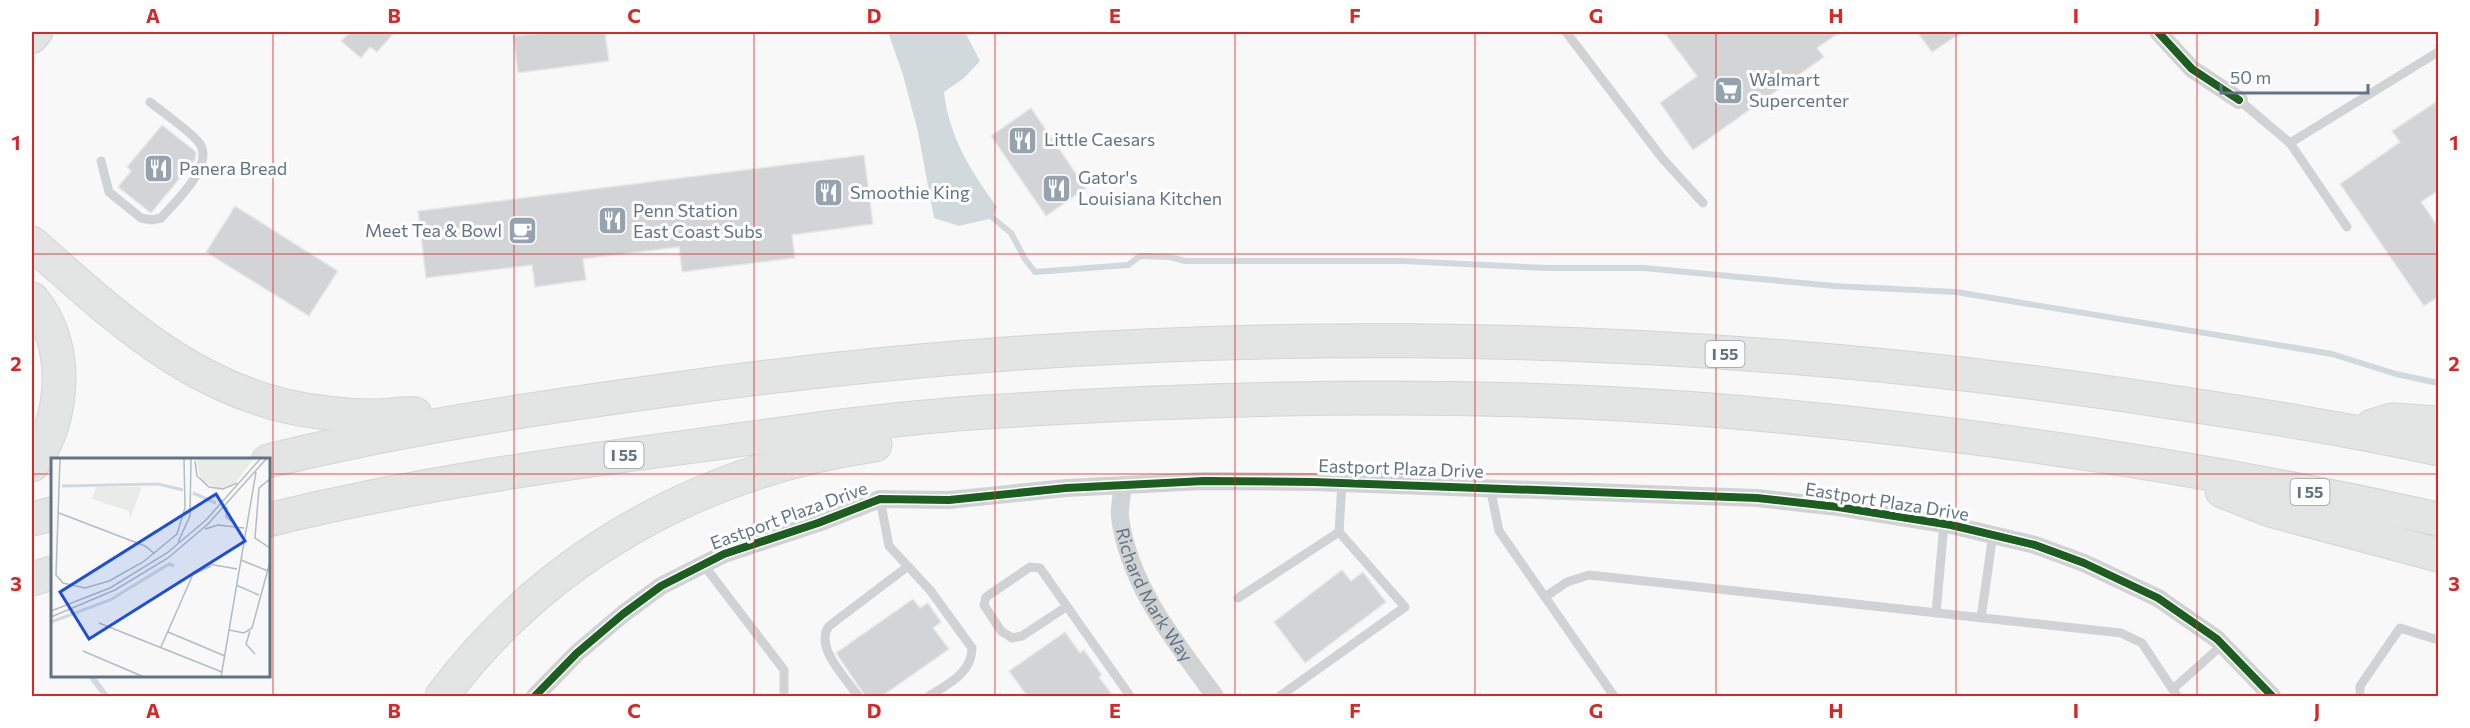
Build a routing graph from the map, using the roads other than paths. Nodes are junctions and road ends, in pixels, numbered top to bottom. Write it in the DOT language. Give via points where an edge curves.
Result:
graph roads {
  1 [pos="38,32"];
  2 [pos="1566,32"];
  3 [pos="2158,32"];
  4 [pos="32,39"];
  5 [pos="2439,52"];
  6 [pos="2239,100"];
  7 [pos="150,102"];
  8 [pos="2290,143"];
  9 [pos="101,161"];
  10 [pos="1703,203"];
  11 [pos="2347,226"];
  12 [pos="32,243"];
  13 [pos="32,299"];
  14 [pos="983,412"];
  15 [pos="459,422"];
  16 [pos="2439,423"];
  17 [pos="2356,431"];
  18 [pos="2439,449"];
  19 [pos="270,461"];
  20 [pos="32,465"];
  21 [pos="2181,468"];
  22 [pos="1342,483"];
  23 [pos="1123,484"];
  24 [pos="1490,487"];
  25 [pos="880,499"];
  26 [pos="51,514"];
  27 [pos="32,519"];
  28 [pos="2439,519"];
  29 [pos="270,520"];
  30 [pos="1944,524"];
  31 [pos="1340,532"];
  32 [pos="1993,534"];
  33 [pos="2439,555"];
  34 [pos="703,564"];
  35 [pos="907,567"];
  36 [pos="51,573"];
  37 [pos="32,579"];
  38 [pos="1545,597"];
  39 [pos="1238,598"];
  40 [pos="1066,607"];
  41 [pos="1936,613"];
  42 [pos="1981,618"];
  43 [pos="2439,640"];
  44 [pos="2222,645"];
  45 [pos="784,690"];
  46 [pos="2175,693"];
  47 [pos="1208,694"];
  48 [pos="442,696"];
  49 [pos="535,696"];
  50 [pos="858,696"];
  51 [pos="929,696"];
  52 [pos="1130,696"];
  53 [pos="1280,696"];
  54 [pos="1614,696"];
  55 [pos="2272,696"];
  56 [pos="2360,696"];
  1 -- 4 [label="main road"];
  2 -- 10 [label="lane" via="1662,158"];
  3 -- 6 [label="street" via="2192,69"];
  5 -- 8 [label="lane"];
  6 -- 8 [label="lane"];
  7 -- 9 [label="lane" via="200,145 204,158 201,170 161,218 141,218 109,192"];
  8 -- 11 [label="lane"];
  12 -- 15 [label="highway" via="107,310 156,347 232,391 292,408 327,413 413,414"];
  13 -- 20 [label="highway" via="48,323 54,341 59,384 49,434"];
  14 -- 21 [label="highway, I 55" via="1361,398 1544,401 1872,425"];
  14 -- 29 [label="highway, I 55" via="628,454"];
  14 -- 48 [label="highway" via="951,431 833,451 709,488 674,504 612,539 561,576 483,649"];
  15 -- 17 [label="highway, I 55" via="747,379 1006,353 1299,342 1465,342 1625,347 1837,362 2025,381"];
  15 -- 19 [label="highway, I 55"];
  16 -- 17 [label="highway" via="2392,420"];
  17 -- 18 [label="highway, I 55"];
  21 -- 28 [label="highway, I 55"];
  21 -- 33 [label="highway" via="2225,493 2270,510"];
  22 -- 23 [label="street, Eastport Plaza Drive"];
  22 -- 24 [label="street, Eastport Plaza Drive"];
  22 -- 31 [label="lane"];
  23 -- 25 [label="street, Eastport Plaza Drive" via="949,500"];
  23 -- 47 [label="street, Richard Mark Way" via="1120,516 1133,565 1149,599"];
  24 -- 30 [label="street, Eastport Plaza Drive" via="1757,498"];
  24 -- 38 [label="lane" via="1499,531"];
  25 -- 34 [label="street, Eastport Plaza Drive" via="764,538"];
  25 -- 35 [label="lane" via="889,546"];
  26 -- 27 [label="highway"];
  30 -- 32 [label="street, Eastport Plaza Drive"];
  30 -- 41 [label="lane"];
  31 -- 39 [label="lane"];
  31 -- 53 [label="lane" via="1404,606"];
  32 -- 42 [label="lane"];
  32 -- 44 [label="street, Eastport Plaza Drive" via="2044,548 2135,586 2199,625"];
  34 -- 45 [label="lane" via="784,670"];
  34 -- 49 [label="street, Eastport Plaza Drive" via="661,586 623,614"];
  35 -- 50 [label="lane" via="823,634 824,645"];
  35 -- 51 [label="lane" via="972,648 972,660 962,674"];
  36 -- 37 [label="highway"];
  38 -- 41 [label="lane" via="1588,575"];
  38 -- 54 [label="lane"];
  40 -- 40 [label="lane" via="1040,568 1030,567 986,597 984,605 1000,631 1012,638 1022,636"];
  40 -- 52 [label="lane"];
  41 -- 42 [label="lane"];
  42 -- 46 [label="lane" via="2121,633 2142,643"];
  43 -- 56 [label="lane" via="2400,628 2360,686"];
  44 -- 46 [label="lane"];
  44 -- 55 [label="street, Eastport Plaza Drive"];
}
